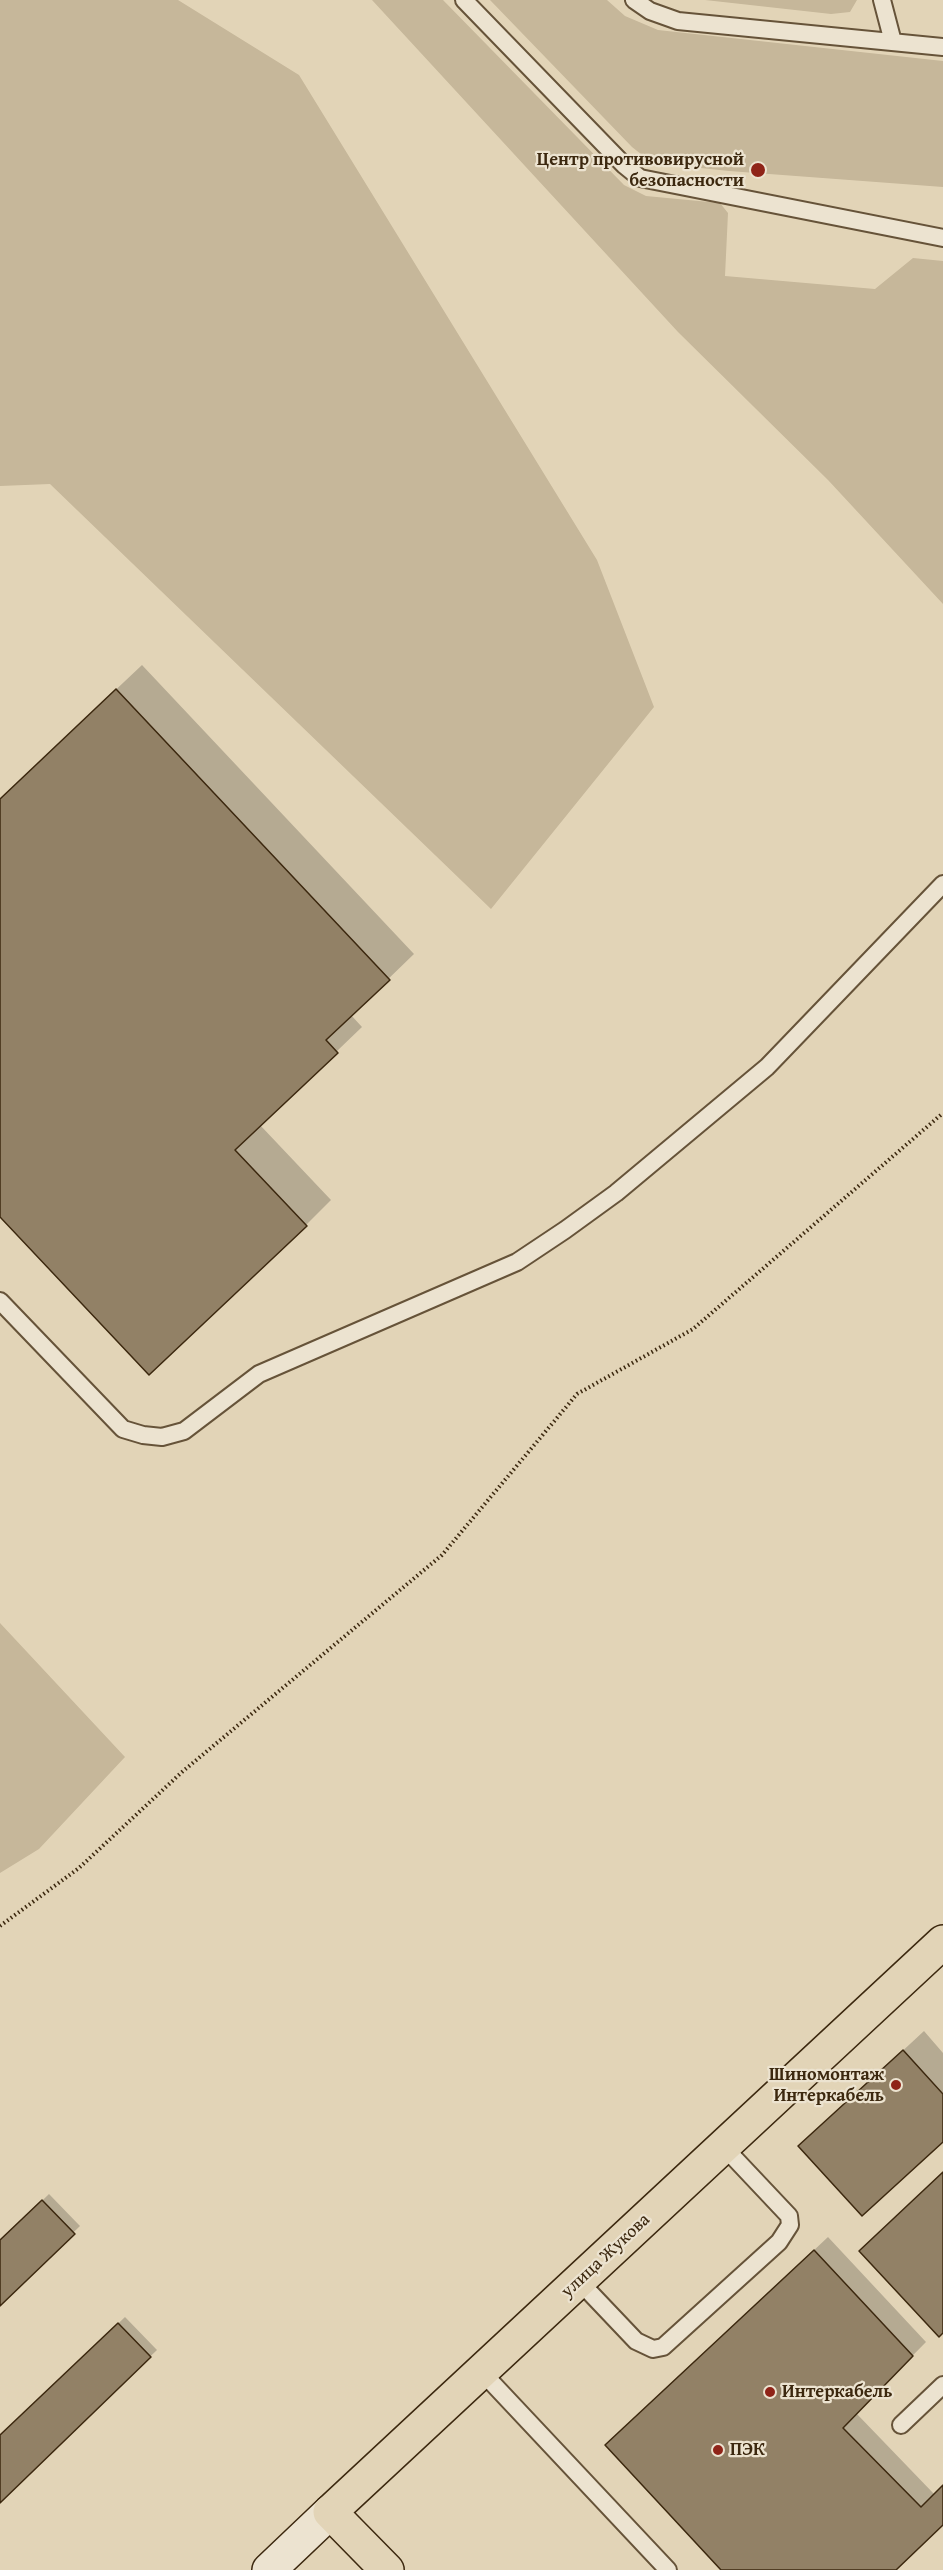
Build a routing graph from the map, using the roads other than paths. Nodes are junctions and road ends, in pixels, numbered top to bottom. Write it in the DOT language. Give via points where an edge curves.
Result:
graph roads {
  1 [pos="464,0"];
  2 [pos="634,0"];
  3 [pos="882,0"];
  4 [pos="893,42"];
  5 [pos="943,47"];
  6 [pos="943,238"];
  7 [pos="943,884"];
  8 [pos="0,1301"];
  9 [pos="940,1952"];
  10 [pos="723,2146"];
  11 [pos="579,2281"];
  12 [pos="481,2371"];
  13 [pos="943,2385"];
  14 [pos="901,2425"];
  15 [pos="330,2512"];
  16 [pos="269,2570"];
  17 [pos="387,2570"];
  18 [pos="668,2570"];
  1 -- 6 [label="lane" via="640,178"];
  2 -- 4 [label="lane" via="650,11 678,21"];
  3 -- 4 [label="lane"];
  4 -- 5 [label="lane"];
  7 -- 8 [label="lane" via="767,1067 616,1193 565,1230 517,1262 259,1374 184,1431 162,1437 123,1429"];
  9 -- 10 [label="main road, улица Жукова"];
  10 -- 11 [label="main road, улица Жукова"];
  10 -- 11 [label="lane" via="789,2216 790,2225 779,2242 663,2347 653,2349 636,2341"];
  11 -- 12 [label="main road, улица Жукова"];
  12 -- 15 [label="main road, улица Жукова"];
  12 -- 18 [label="lane"];
  13 -- 14 [label="lane"];
  15 -- 16 [label="main road, улица Жукова"];
  15 -- 17 [label="main road"];
}
